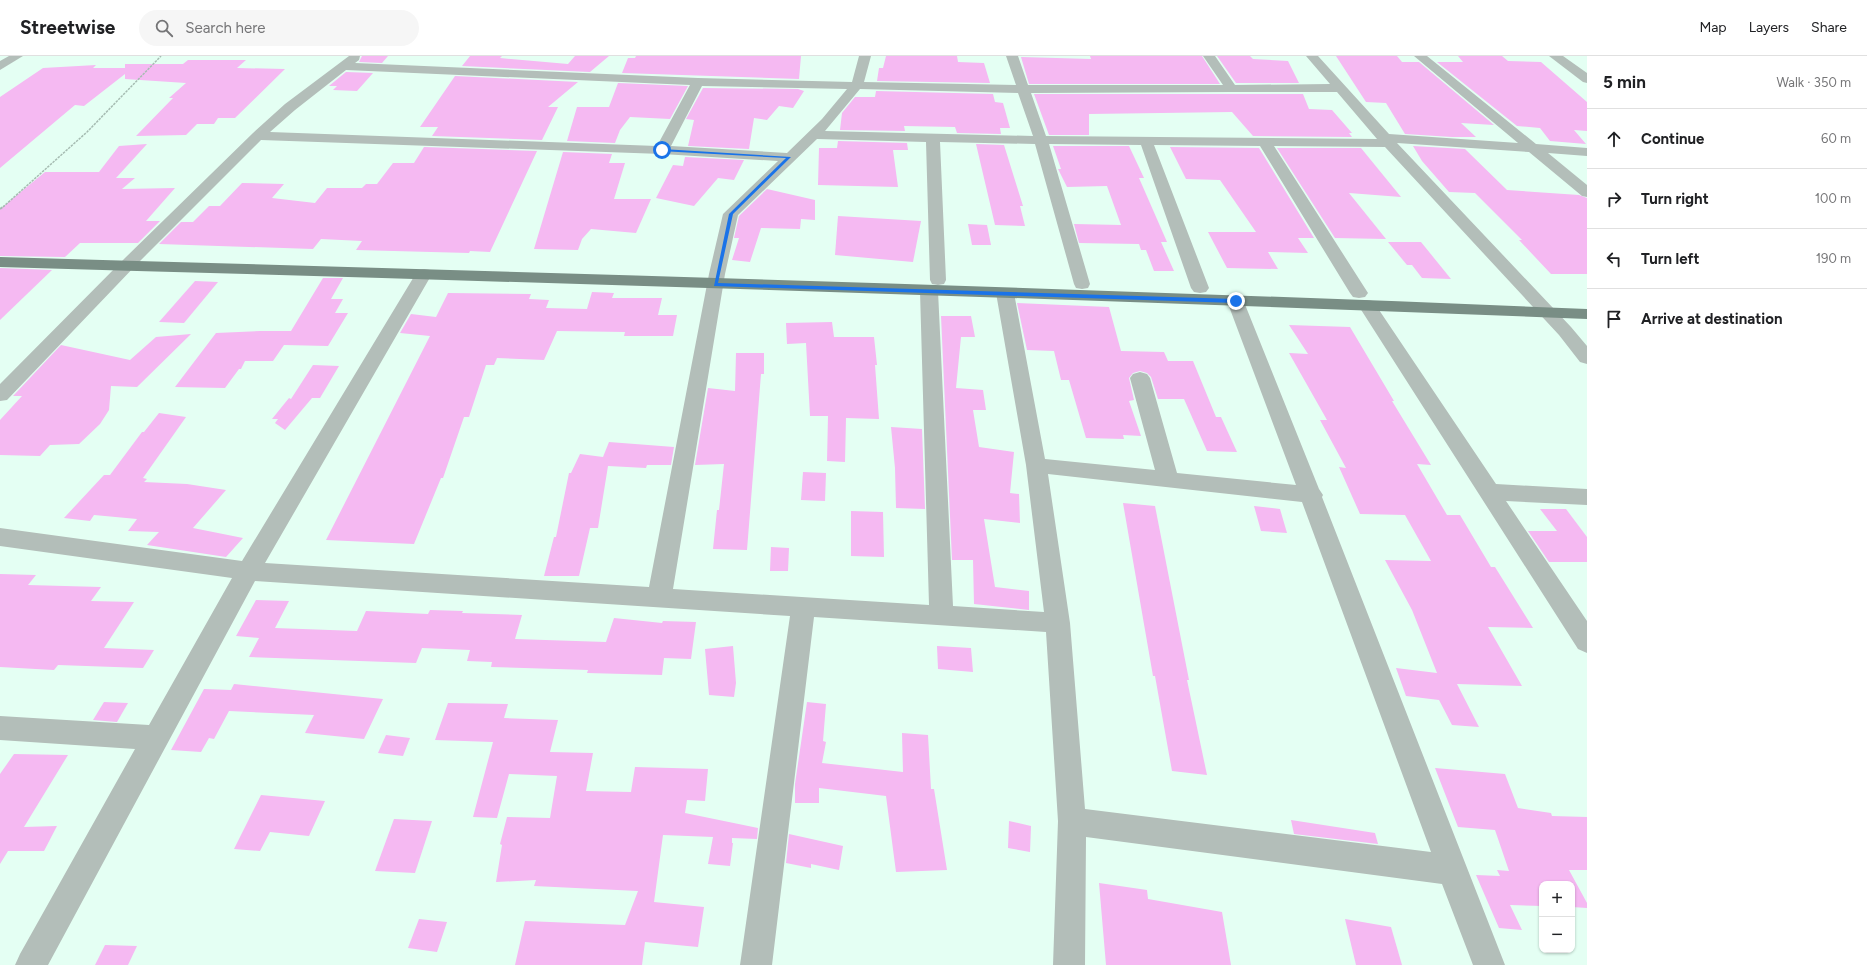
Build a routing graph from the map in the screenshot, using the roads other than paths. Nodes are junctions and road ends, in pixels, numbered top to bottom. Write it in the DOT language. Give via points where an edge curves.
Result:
graph roads {
  1 [pos="17,56"];
  2 [pos="357,56"];
  3 [pos="865,56"];
  4 [pos="1012,56"];
  5 [pos="1209,56"];
  6 [pos="1312,56"];
  7 [pos="1420,56"];
  8 [pos="1555,56"];
  9 [pos="0,66"];
  10 [pos="343,66"];
  11 [pos="1587,79"];
  12 [pos="698,82"];
  13 [pos="857,85"];
  14 [pos="1339,88"];
  15 [pos="1023,89"];
  16 [pos="1232,89"];
  17 [pos="813,135"];
  18 [pos="258,136"];
  19 [pos="932,138"];
  20 [pos="1041,140"];
  21 [pos="1386,140"];
  22 [pos="1146,141"];
  23 [pos="1264,142"];
  24 [pos="1534,147"];
  25 [pos="662,150"];
  26 [pos="1587,152"];
  27 [pos="789,157"];
  28 [pos="1587,193"];
  29 [pos="0,253"];
  30 [pos="132,260"];
  31 [pos="0,262"];
  32 [pos="424,274"];
  33 [pos="716,279"];
  34 [pos="1082,284"];
  35 [pos="934,286"];
  36 [pos="1200,288"];
  37 [pos="1005,293"];
  38 [pos="1363,299"];
  39 [pos="1236,301"];
  40 [pos="1587,304"];
  41 [pos="1541,306"];
  42 [pos="1587,314"];
  43 [pos="1587,358"];
  44 [pos="1140,378"];
  45 [pos="0,395"];
  46 [pos="1036,465"];
  47 [pos="1168,479"];
  48 [pos="1489,492"];
  49 [pos="1312,495"];
  50 [pos="1587,497"];
  51 [pos="0,537"];
  52 [pos="248,571"];
  53 [pos="659,598"];
  54 [pos="803,606"];
  55 [pos="941,616"];
  56 [pos="1058,623"];
  57 [pos="1587,642"];
  58 [pos="0,728"];
  59 [pos="156,738"];
  60 [pos="1072,821"];
  61 [pos="1452,870"];
  62 [pos="31,965"];
  63 [pos="756,965"];
  64 [pos="1069,965"];
  65 [pos="1489,965"];
  1 -- 9 [label="street"];
  2 -- 10 [label="street"];
  3 -- 13 [label="street"];
  4 -- 15 [label="street"];
  5 -- 16 [label="street"];
  6 -- 14 [label="street"];
  7 -- 24 [label="street" via="1464,94"];
  8 -- 11 [label="street"];
  10 -- 12 [label="street"];
  10 -- 18 [label="street" via="290,106"];
  12 -- 13 [label="street"];
  12 -- 25 [label="street"];
  13 -- 15 [label="street"];
  13 -- 17 [label="street"];
  14 -- 16 [label="street"];
  14 -- 21 [label="street"];
  15 -- 16 [label="street"];
  15 -- 20 [label="street"];
  17 -- 19 [label="street"];
  17 -- 27 [label="street"];
  18 -- 25 [label="street"];
  18 -- 30 [label="street"];
  19 -- 20 [label="street"];
  19 -- 35 [label="street"];
  20 -- 22 [label="street"];
  20 -- 34 [label="street"];
  21 -- 23 [label="street"];
  21 -- 24 [label="street"];
  21 -- 41 [label="street"];
  22 -- 23 [label="street"];
  22 -- 36 [label="street"];
  23 -- 38 [label="street"];
  24 -- 26 [label="street"];
  24 -- 28 [label="street"];
  25 -- 27 [label="street"];
  27 -- 33 [label="street" via="731,214"];
  29 -- 30 [label="main road"];
  30 -- 31 [label="main road"];
  30 -- 32 [label="main road"];
  30 -- 33 [label="main road"];
  30 -- 45 [label="street"];
  32 -- 33 [label="main road"];
  32 -- 52 [label="street"];
  33 -- 35 [label="main road"];
  33 -- 53 [label="street"];
  34 -- 35 [label="main road"];
  34 -- 36 [label="main road"];
  35 -- 37 [label="main road"];
  35 -- 55 [label="street"];
  36 -- 38 [label="main road"];
  37 -- 39 [label="main road"];
  37 -- 46 [label="street"];
  38 -- 39 [label="main road"];
  38 -- 41 [label="main road"];
  38 -- 48 [label="street"];
  39 -- 49 [label="street"];
  40 -- 41 [label="main road"];
  41 -- 42 [label="main road"];
  41 -- 43 [label="street"];
  44 -- 47 [label="street"];
  46 -- 47 [label="street"];
  46 -- 56 [label="street"];
  47 -- 49 [label="street"];
  48 -- 50 [label="street"];
  48 -- 57 [label="street"];
  49 -- 61 [label="street"];
  51 -- 52 [label="street"];
  52 -- 53 [label="street"];
  52 -- 59 [label="street"];
  53 -- 54 [label="street"];
  54 -- 55 [label="street"];
  54 -- 63 [label="street"];
  55 -- 56 [label="street"];
  56 -- 60 [label="street"];
  58 -- 59 [label="street"];
  59 -- 62 [label="street"];
  60 -- 61 [label="street"];
  60 -- 64 [label="street"];
  61 -- 65 [label="street"];
}
